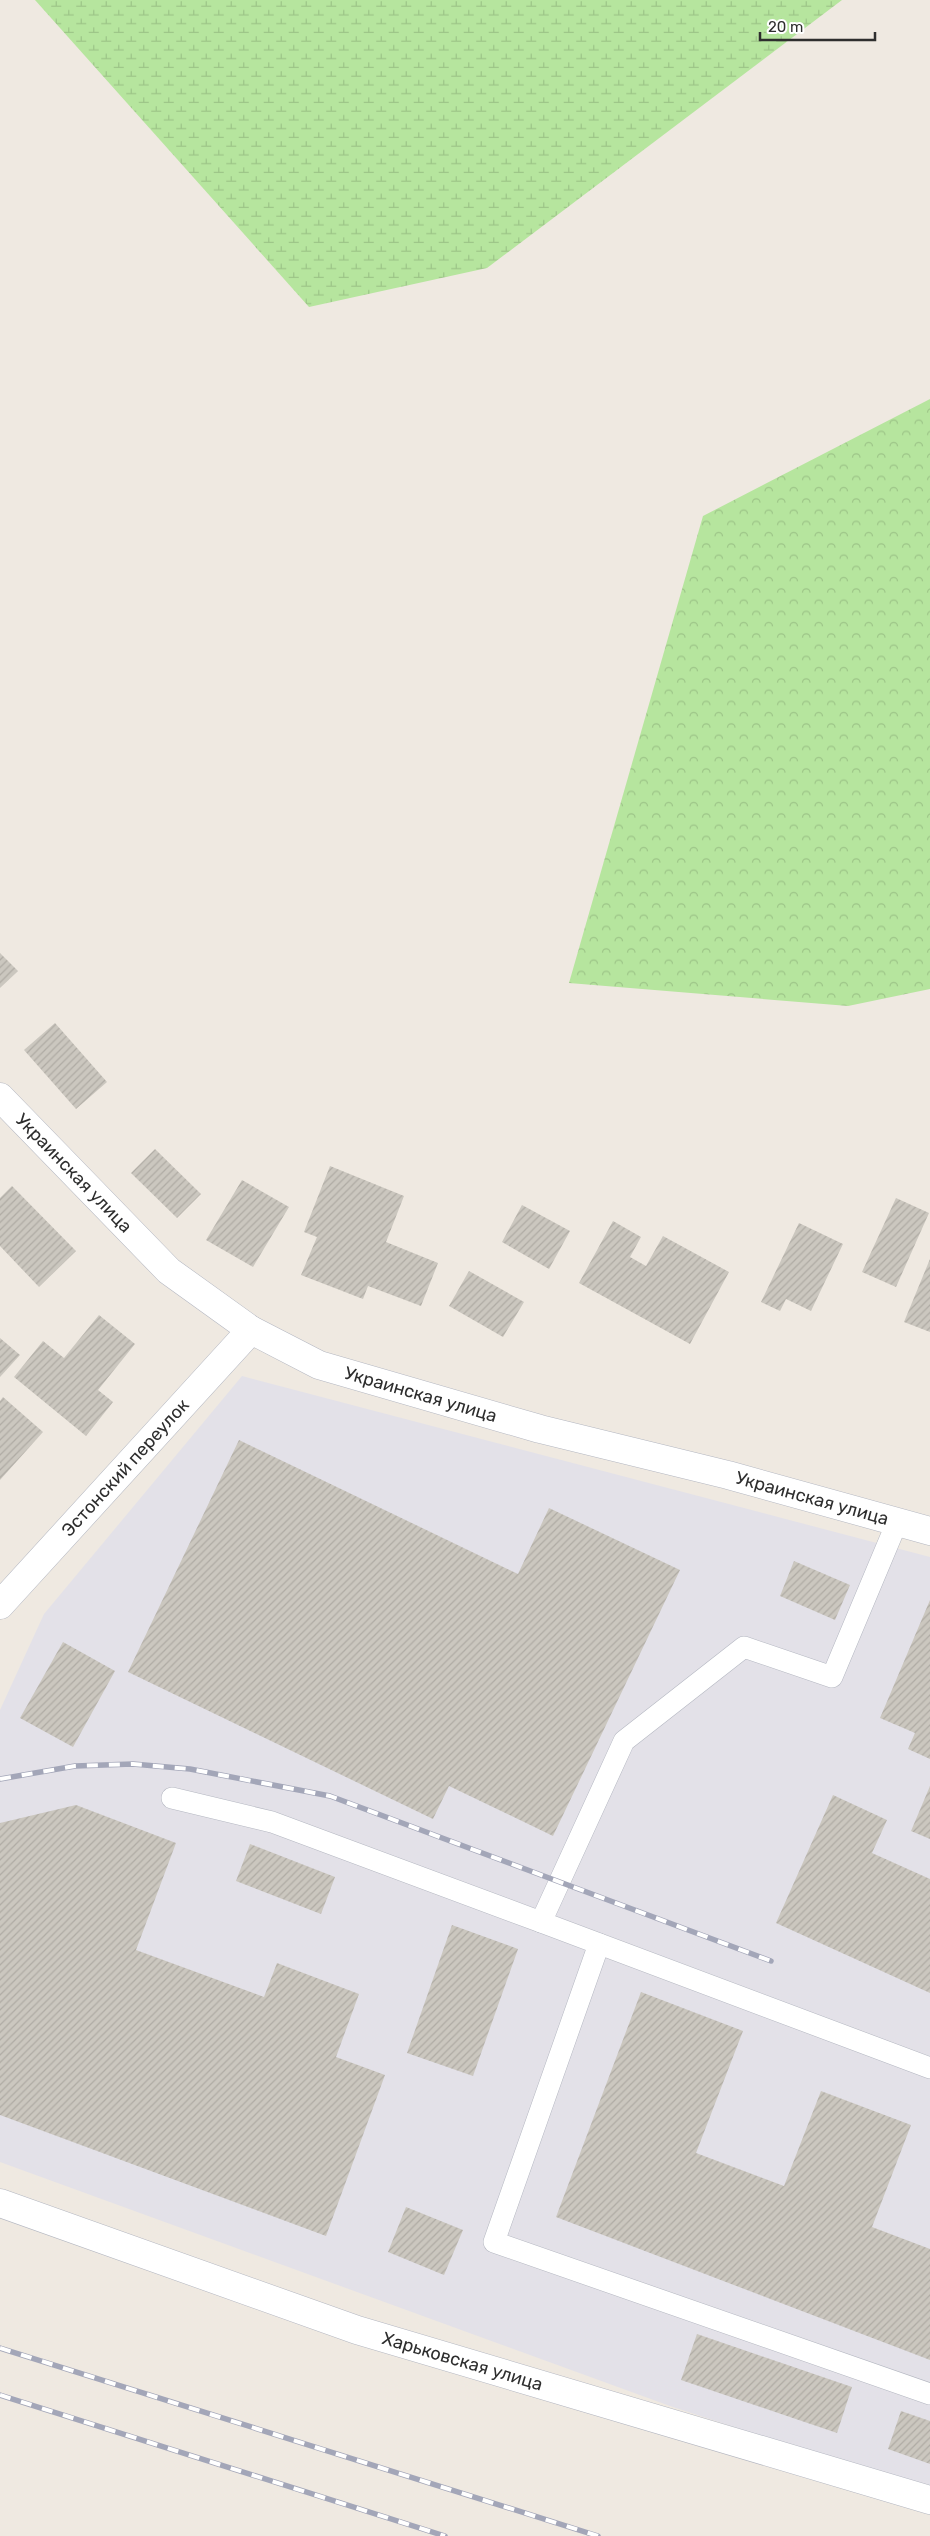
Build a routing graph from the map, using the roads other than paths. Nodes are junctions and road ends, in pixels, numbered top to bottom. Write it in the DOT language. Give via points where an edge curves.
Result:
graph roads {
  1 [pos="0,1097"];
  2 [pos="251,1330"];
  3 [pos="898,1520"];
  4 [pos="930,1531"];
  5 [pos="0,1605"];
  6 [pos="172,1798"];
  7 [pos="541,1922"];
  8 [pos="599,1944"];
  9 [pos="930,2068"];
  10 [pos="0,2203"];
  11 [pos="930,2394"];
  12 [pos="930,2500"];
  1 -- 2 [label="street, Украинская улица" via="169,1271"];
  2 -- 3 [label="street, Украинская улица" via="319,1365 540,1429"];
  2 -- 5 [label="street, Эстонский переулок"];
  3 -- 4 [label="street, Украинская улица"];
  3 -- 7 [label="lane" via="832,1677 744,1647 624,1741"];
  6 -- 7 [label="lane" via="272,1822"];
  7 -- 8 [label="lane"];
  8 -- 9 [label="lane"];
  8 -- 11 [label="lane" via="494,2242"];
  10 -- 12 [label="street, Харьковская улица" via="357,2330"];
}
